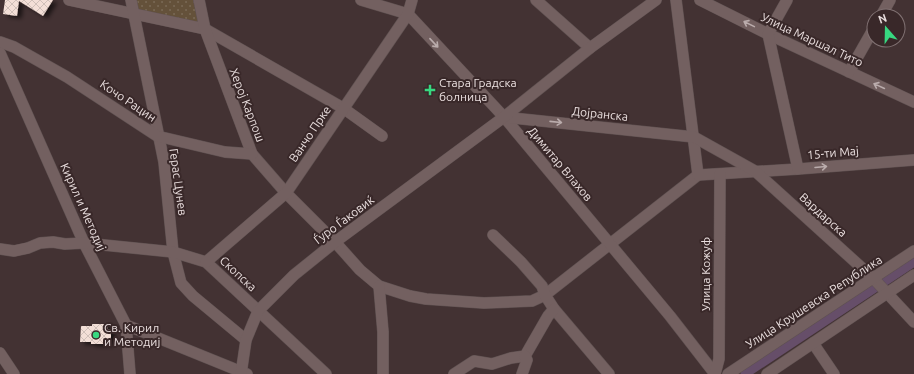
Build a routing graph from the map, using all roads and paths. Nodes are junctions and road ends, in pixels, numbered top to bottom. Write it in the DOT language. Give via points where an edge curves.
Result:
graph roads {
  1 [pos="69,0"];
  2 [pos="131,0"];
  3 [pos="199,0"];
  4 [pos="361,0"];
  5 [pos="412,0"];
  6 [pos="536,0"];
  7 [pos="656,0"];
  8 [pos="676,0"];
  9 [pos="700,0"];
  10 [pos="788,0"];
  11 [pos="134,14"];
  12 [pos="408,14"];
  13 [pos="205,29"];
  14 [pos="768,34"];
  15 [pos="0,42"];
  16 [pos="866,42"];
  17 [pos="590,48"];
  18 [pos="0,53"];
  19 [pos="849,72"];
  20 [pos="914,102"];
  21 [pos="343,108"];
  22 [pos="504,117"];
  23 [pos="157,136"];
  24 [pos="382,136"];
  25 [pos="694,137"];
  26 [pos="252,154"];
  27 [pos="914,160"];
  28 [pos="798,169"];
  29 [pos="755,171"];
  30 [pos="720,174"];
  31 [pos="698,175"];
  32 [pos="286,193"];
  33 [pos="493,235"];
  34 [pos="335,242"];
  35 [pos="84,243"];
  36 [pos="609,244"];
  37 [pos="0,249"];
  38 [pos="914,251"];
  39 [pos="173,252"];
  40 [pos="206,262"];
  41 [pos="914,275"];
  42 [pos="873,278"];
  43 [pos="379,286"];
  44 [pos="888,292"];
  45 [pos="545,295"];
  46 [pos="554,309"];
  47 [pos="258,311"];
  48 [pos="914,322"];
  49 [pos="126,325"];
  50 [pos="246,340"];
  51 [pos="813,343"];
  52 [pos="0,353"];
  53 [pos="525,356"];
  54 [pos="243,373"];
  55 [pos="14,374"];
  56 [pos="130,374"];
  57 [pos="326,374"];
  58 [pos="383,374"];
  59 [pos="454,374"];
  60 [pos="522,374"];
  61 [pos="609,374"];
  62 [pos="715,374"];
  63 [pos="728,374"];
  64 [pos="767,374"];
  65 [pos="834,374"];
  1 -- 11 [label="street"];
  2 -- 11 [label="street, Герас Цунев"];
  3 -- 13 [label="street, Херој Карпош"];
  4 -- 12 [label="street"];
  5 -- 12 [label="street, Ванчо Прке"];
  6 -- 17 [label="street"];
  7 -- 17 [label="street, Ѓуро Ѓаковиќ"];
  8 -- 25 [label="street"];
  14 -- 9 [label="street, Улица Маршал Тито, one-way"];
  10 -- 14 [label="street"];
  11 -- 13 [label="street"];
  11 -- 23 [label="street, Герас Цунев"];
  12 -- 21 [label="street, Ванчо Прке"];
  12 -- 22 [label="street, Димитар Влахов, one-way"];
  13 -- 21 [label="street"];
  13 -- 26 [label="street, Херој Карпош"];
  14 -- 19 [label="street, Улица Маршал Тито"];
  14 -- 28 [label="street"];
  15 -- 23 [label="street, Кочо Рацин" via="68,77"];
  16 -- 19 [label="street"];
  17 -- 22 [label="street, Ѓуро Ѓаковиќ"];
  18 -- 35 [label="street, Кирил и Методиј"];
  20 -- 19 [label="street, Улица Маршал Тито, one-way"];
  21 -- 24 [label="street"];
  21 -- 32 [label="street, Ванчо Прке"];
  22 -- 25 [label="street, Дојранска, one-way"];
  22 -- 34 [label="street, Ѓуро Ѓаковиќ"];
  22 -- 36 [label="street, Димитар Влахов"];
  23 -- 26 [label="street, Кочо Рацин" via="225,152"];
  23 -- 39 [label="street, Герас Цунев" via="164,162"];
  25 -- 29 [label="street, Вардарска"];
  25 -- 31 [label="street"];
  26 -- 32 [label="street, Херој Карпош"];
  28 -- 27 [label="street, 15-ти Мај, one-way"];
  28 -- 29 [label="street, 15-ти Мај"];
  29 -- 30 [label="street, 15-ти Мај"];
  29 -- 42 [label="street, Вардарска"];
  30 -- 31 [label="street, 15-ти Мај"];
  30 -- 62 [label="street, Улица Кожуф" via="719,360"];
  31 -- 36 [label="street"];
  32 -- 34 [label="street, Херој Карпош"];
  32 -- 40 [label="street, Ванчо Прке"];
  33 -- 45 [label="street" via="542,286"];
  34 -- 43 [label="street, Херој Карпош" via="360,270"];
  34 -- 47 [label="street, Ѓуро Ѓаковиќ" via="294,275"];
  35 -- 37 [label="street, Скопска" via="52,242 14,251"];
  35 -- 39 [label="street, Скопска"];
  35 -- 49 [label="street, Кирил и Методиј"];
  36 -- 45 [label="street"];
  36 -- 62 [label="street, Димитар Влахов"];
  38 -- 42 [label="street, Улица Крушевска Република"];
  39 -- 40 [label="street, Скопска"];
  39 -- 50 [label="street, Герас Цунев" via="181,283"];
  40 -- 47 [label="street, Скопска"];
  41 -- 44 [label="street"];
  42 -- 44 [label="street, Вардарска"];
  42 -- 63 [label="street, Улица Крушевска Република"];
  43 -- 45 [label="street" via="426,299 484,303 532,301"];
  43 -- 58 [label="street"];
  44 -- 48 [label="street"];
  44 -- 51 [label="street"];
  45 -- 46 [label="street"];
  46 -- 53 [label="street"];
  46 -- 61 [label="street"];
  47 -- 50 [label="street, Ѓуро Ѓаковиќ"];
  47 -- 57 [label="street, Скопска"];
  49 -- 54 [label="street"];
  49 -- 56 [label="street, Кирил и Методиј"];
  50 -- 54 [label="street, Ѓуро Ѓаковиќ"];
  51 -- 64 [label="street"];
  51 -- 65 [label="street"];
  52 -- 55 [label="street"];
  53 -- 59 [label="street" via="492,364 474,361"];
  53 -- 60 [label="street" via="527,360"];
}
